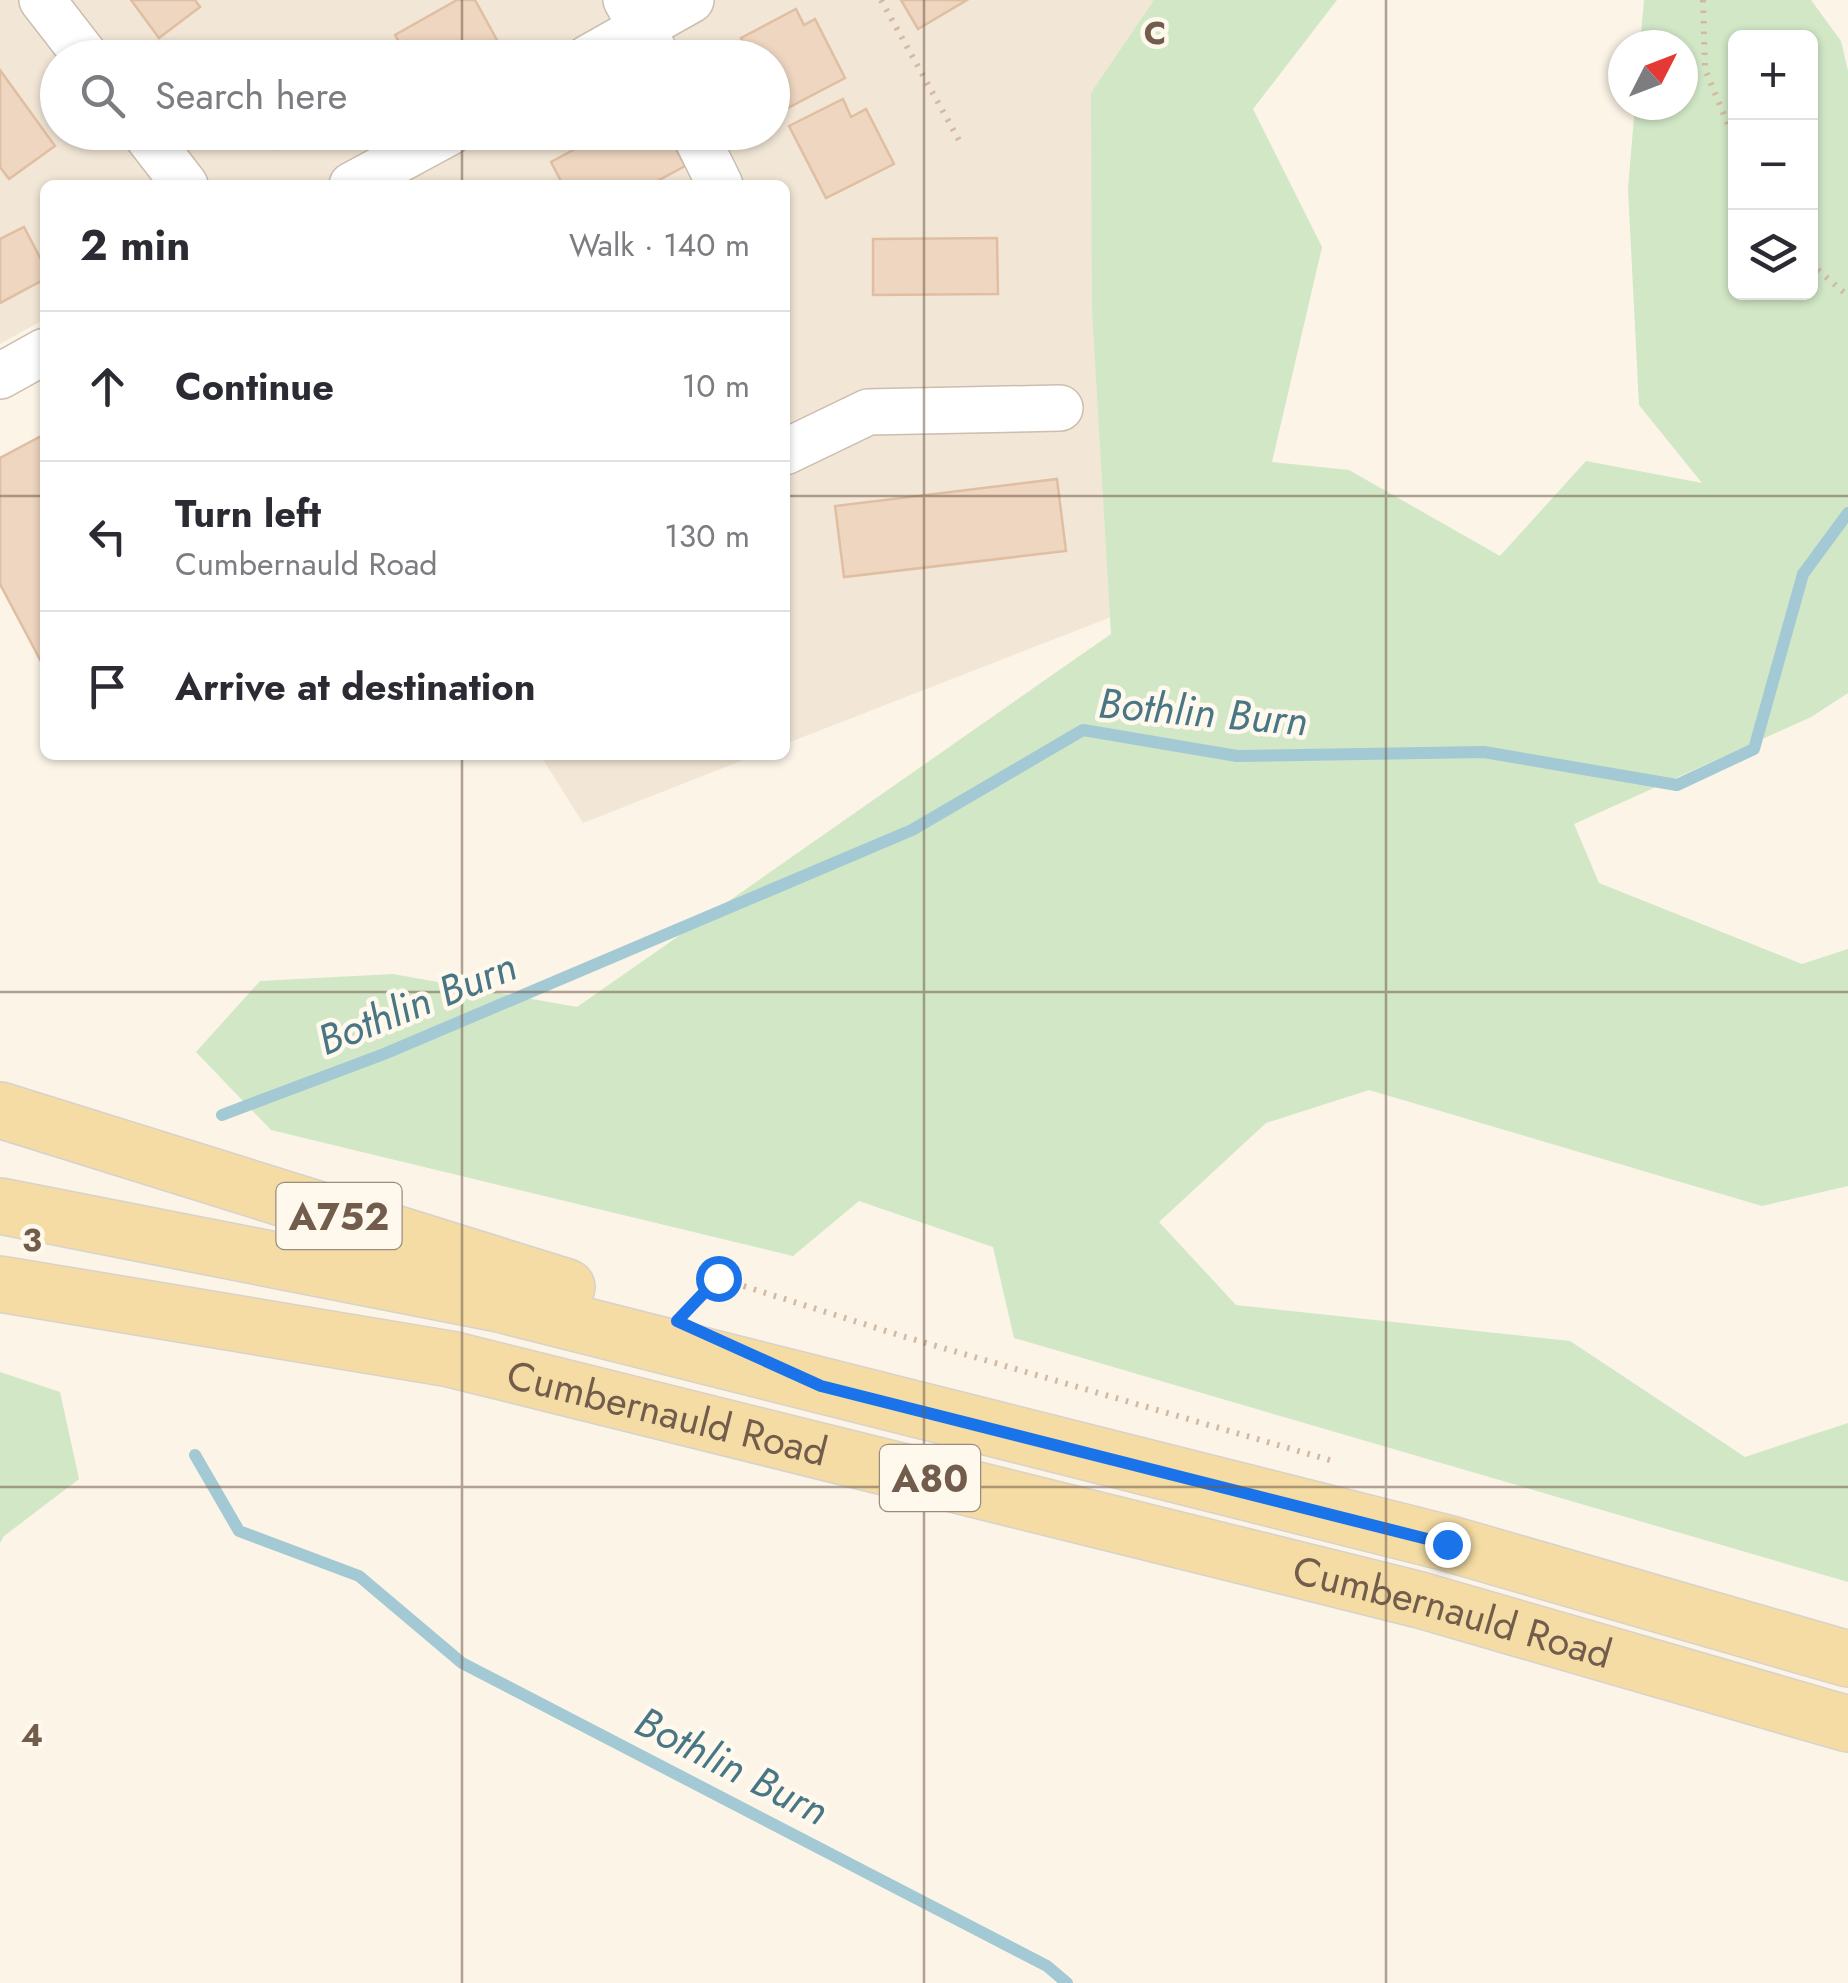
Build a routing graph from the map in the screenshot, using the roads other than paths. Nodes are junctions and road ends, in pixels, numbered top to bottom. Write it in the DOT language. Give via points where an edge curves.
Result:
graph roads {
  1 [pos="42,0"];
  2 [pos="691,0"];
  3 [pos="642,28"];
  4 [pos="72,40"];
  5 [pos="158,150"];
  6 [pos="422,150"];
  7 [pos="703,150"];
  8 [pos="377,179"];
  9 [pos="180,180"];
  10 [pos="718,180"];
  11 [pos="40,355"];
  12 [pos="0,376"];
  13 [pos="1060,408"];
  14 [pos="790,450"];
  15 [pos="0,1110"];
  16 [pos="0,1206"];
  17 [pos="0,1284"];
  18 [pos="821,1386"];
  19 [pos="1848,1660"];
  20 [pos="1848,1724"];
  1 -- 4 [label="street"];
  2 -- 3 [label="street"];
  5 -- 9 [label="street"];
  6 -- 8 [label="street"];
  7 -- 10 [label="street"];
  11 -- 12 [label="street"];
  13 -- 14 [label="street" via="868,412"];
  15 -- 18 [label="main road, Cumbernauld Road / A752" via="677,1321"];
  16 -- 18 [label="main road, Cumbernauld Road / A80" via="499,1304"];
  17 -- 20 [label="main road, Cumbernauld Road / A80" via="469,1364 1420,1600"];
  18 -- 19 [label="main road, Cumbernauld Road / A80" via="1447,1544"];
}
